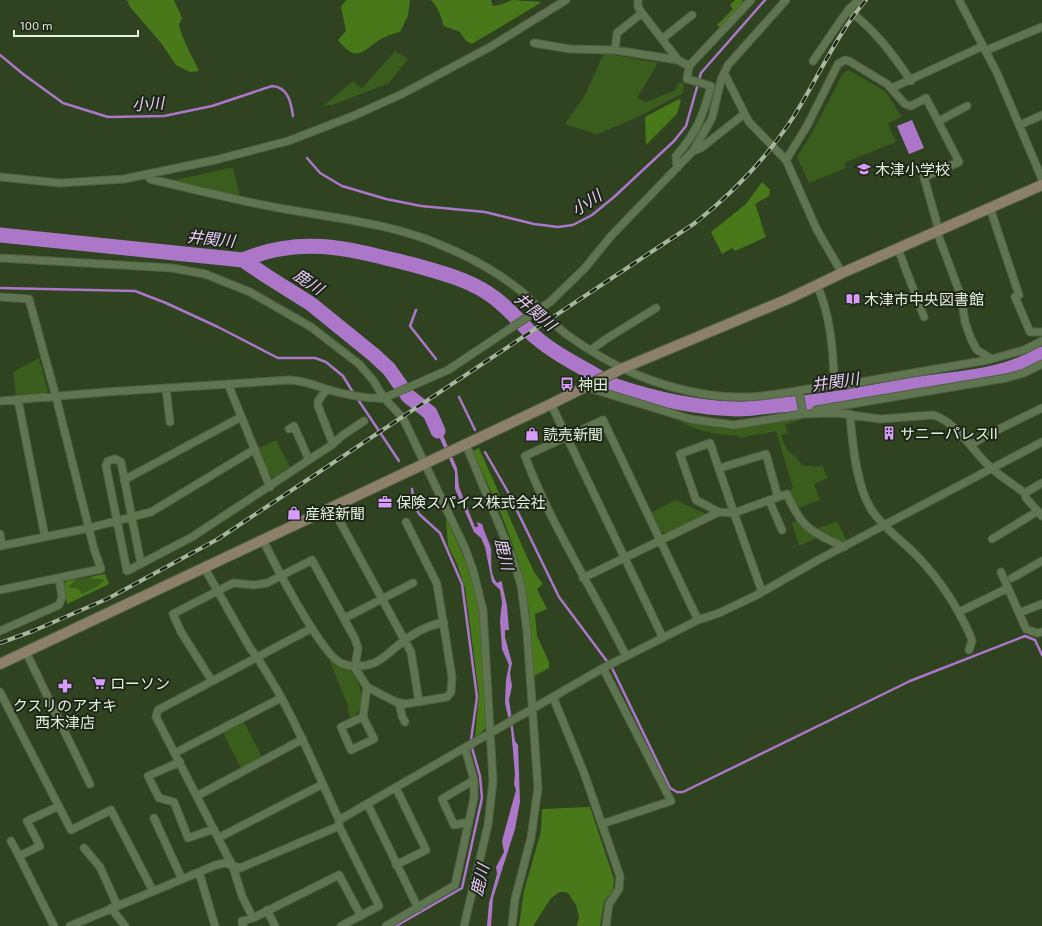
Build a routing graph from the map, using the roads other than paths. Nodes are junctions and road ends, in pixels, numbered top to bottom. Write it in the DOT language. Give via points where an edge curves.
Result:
graph roads {
  1 [pos="566,0"];
  2 [pos="638,0"];
  3 [pos="751,0"];
  4 [pos="786,0"];
  5 [pos="859,0"];
  6 [pos="959,0"];
  7 [pos="848,10"];
  8 [pos="642,13"];
  9 [pos="692,15"];
  10 [pos="1042,27"];
  11 [pos="662,39"];
  12 [pos="534,43"];
  13 [pos="985,48"];
  14 [pos="615,50"];
  15 [pos="678,60"];
  16 [pos="813,61"];
  17 [pos="689,66"];
  18 [pos="724,73"];
  19 [pos="911,81"];
  20 [pos="892,88"];
  21 [pos="967,106"];
  22 [pos="744,114"];
  23 [pos="1042,115"];
  24 [pos="939,121"];
  25 [pos="1020,125"];
  26 [pos="693,151"];
  27 [pos="786,160"];
  28 [pos="678,168"];
  29 [pos="148,174"];
  30 [pos="0,176"];
  31 [pos="1042,180"];
  32 [pos="1042,185"];
  33 [pos="990,208"];
  34 [pos="938,231"];
  35 [pos="898,249"];
  36 [pos="0,258"];
  37 [pos="842,273"];
  38 [pos="817,285"];
  39 [pos="0,297"];
  40 [pos="540,308"];
  41 [pos="656,308"];
  42 [pos="924,317"];
  43 [pos="1042,332"];
  44 [pos="1042,341"];
  45 [pos="591,350"];
  46 [pos="992,359"];
  47 [pos="1042,364"];
  48 [pos="619,370"];
  49 [pos="228,384"];
  50 [pos="586,387"];
  51 [pos="166,388"];
  52 [pos="327,389"];
  53 [pos="799,392"];
  54 [pos="387,396"];
  55 [pos="56,397"];
  56 [pos="18,400"];
  57 [pos="0,401"];
  58 [pos="551,404"];
  59 [pos="1042,408"];
  60 [pos="803,413"];
  61 [pos="850,414"];
  62 [pos="241,417"];
  63 [pos="364,421"];
  64 [pos="170,422"];
  65 [pos="289,429"];
  66 [pos="566,437"];
  67 [pos="1042,442"];
  68 [pos="334,444"];
  69 [pos="971,445"];
  70 [pos="463,446"];
  71 [pos="255,449"];
  72 [pos="309,460"];
  73 [pos="427,463"];
  74 [pos="720,468"];
  75 [pos="992,468"];
  76 [pos="124,480"];
  77 [pos="1042,483"];
  78 [pos="270,487"];
  79 [pos="1025,493"];
  80 [pos="778,497"];
  81 [pos="769,500"];
  82 [pos="332,508"];
  83 [pos="719,512"];
  84 [pos="734,513"];
  85 [pos="1040,513"];
  86 [pos="132,516"];
  87 [pos="117,520"];
  88 [pos="406,522"];
  89 [pos="885,525"];
  90 [pos="89,528"];
  91 [pos="782,530"];
  92 [pos="0,534"];
  93 [pos="45,537"];
  94 [pos="992,538"];
  95 [pos="263,540"];
  96 [pos="660,540"];
  97 [pos="1,546"];
  98 [pos="844,547"];
  99 [pos="624,558"];
  100 [pos="1042,561"];
  101 [pos="141,564"];
  102 [pos="204,567"];
  103 [pos="1001,572"];
  104 [pos="281,576"];
  105 [pos="59,578"];
  106 [pos="583,578"];
  107 [pos="1012,578"];
  108 [pos="413,583"];
  109 [pos="1008,588"];
  110 [pos="0,590"];
  111 [pos="217,591"];
  112 [pos="762,592"];
  113 [pos="381,598"];
  114 [pos="1042,604"];
  115 [pos="959,612"];
  116 [pos="1019,613"];
  117 [pos="345,618"];
  118 [pos="698,620"];
  119 [pos="444,622"];
  120 [pos="312,628"];
  121 [pos="0,631"];
  122 [pos="1042,632"];
  123 [pos="663,638"];
  124 [pos="404,640"];
  125 [pos="970,650"];
  126 [pos="26,652"];
  127 [pos="626,656"];
  128 [pos="258,657"];
  129 [pos="0,664"];
  130 [pos="355,668"];
  131 [pos="604,668"];
  132 [pos="212,681"];
  133 [pos="367,687"];
  134 [pos="0,692"];
  135 [pos="553,697"];
  136 [pos="281,698"];
  137 [pos="419,702"];
  138 [pos="399,703"];
  139 [pos="530,711"];
  140 [pos="363,716"];
  141 [pos="405,722"];
  142 [pos="490,733"];
  143 [pos="303,739"];
  144 [pos="465,748"];
  145 [pos="175,753"];
  146 [pos="180,762"];
  147 [pos="474,780"];
  148 [pos="90,784"];
  149 [pos="323,784"];
  150 [pos="396,788"];
  151 [pos="197,796"];
  152 [pos="368,805"];
  153 [pos="59,806"];
  154 [pos="154,818"];
  155 [pos="469,822"];
  156 [pos="339,823"];
  157 [pos="602,824"];
  158 [pos="214,829"];
  159 [pos="218,838"];
  160 [pos="11,841"];
  161 [pos="84,848"];
  162 [pos="19,856"];
  163 [pos="396,865"];
  164 [pos="233,867"];
  165 [pos="199,872"];
  166 [pos="182,879"];
  167 [pos="153,891"];
  168 [pos="114,907"];
  169 [pos="418,908"];
  170 [pos="267,910"];
  171 [pos="360,916"];
  172 [pos="253,918"];
  173 [pos="54,926"];
  174 [pos="70,926"];
  175 [pos="125,926"];
  176 [pos="214,926"];
  177 [pos="243,926"];
  178 [pos="275,926"];
  179 [pos="341,926"];
  180 [pos="386,926"];
  181 [pos="464,926"];
  182 [pos="512,926"];
  183 [pos="606,926"];
  1 -- 29 [label="street" via="467,60 348,118 281,142"];
  2 -- 8 [label="street" via="638,7"];
  3 -- 17 [label="street"];
  4 -- 18 [label="street" via="736,54"];
  5 -- 7 [label="street"];
  6 -- 13 [label="street"];
  7 -- 16 [label="street"];
  7 -- 19 [label="street" via="885,43"];
  8 -- 11 [label="street"];
  8 -- 14 [label="street" via="617,33"];
  9 -- 11 [label="street"];
  10 -- 13 [label="street"];
  11 -- 15 [label="street"];
  12 -- 14 [label="street" via="570,49"];
  13 -- 19 [label="street"];
  13 -- 25 [label="street"];
  14 -- 15 [label="street"];
  15 -- 17 [label="street"];
  17 -- 28 [label="street" via="687,80 711,86 704,113 693,135 676,156"];
  18 -- 22 [label="street"];
  18 -- 26 [label="street" via="712,118"];
  19 -- 20 [label="street"];
  20 -- 24 [label="street" via="905,104 911,106 926,98"];
  20 -- 27 [label="street" via="849,61 845,60 838,64 807,126"];
  21 -- 24 [label="street"];
  22 -- 26 [label="street" via="701,148"];
  22 -- 27 [label="street"];
  23 -- 25 [label="street"];
  24 -- 34 [label="street" via="959,162 924,177"];
  25 -- 31 [label="street"];
  26 -- 28 [label="street"];
  27 -- 37 [label="street" via="817,230"];
  28 -- 40 [label="street" via="611,236 585,268 550,302"];
  29 -- 30 [label="street" via="124,179 60,183"];
  29 -- 40 [label="street" via="150,179 157,181 414,235 480,263 521,291"];
  32 -- 33 [label="street"];
  33 -- 34 [label="street"];
  33 -- 43 [label="street" via="1019,295 1015,296 1025,323 1030,332"];
  34 -- 35 [label="street"];
  34 -- 46 [label="street" via="961,296 967,329 975,347"];
  35 -- 37 [label="street"];
  35 -- 42 [label="street"];
  36 -- 54 [label="street" via="177,269 195,271 220,279 277,306 330,340 359,364"];
  37 -- 38 [label="street"];
  38 -- 48 [label="street"];
  38 -- 53 [label="street" via="830,321 834,379"];
  39 -- 55 [label="street" via="29,299"];
  40 -- 45 [label="street" via="566,334"];
  40 -- 54 [label="street" via="448,370"];
  41 -- 45 [label="street"];
  44 -- 46 [label="street" via="1024,350"];
  45 -- 48 [label="street"];
  46 -- 53 [label="street"];
  47 -- 60 [label="street" via="1006,378"];
  48 -- 50 [label="street"];
  48 -- 53 [label="street" via="709,395 748,398"];
  49 -- 51 [label="street"];
  49 -- 52 [label="street" via="298,380"];
  49 -- 62 [label="street"];
  50 -- 58 [label="street"];
  50 -- 60 [label="street" via="690,419 734,425"];
  51 -- 55 [label="street"];
  51 -- 64 [label="street"];
  52 -- 54 [label="street" via="362,396"];
  52 -- 68 [label="street" via="318,401 318,406"];
  53 -- 60 [label="street"];
  54 -- 73 [label="street"];
  55 -- 56 [label="street"];
  55 -- 90 [label="street"];
  56 -- 57 [label="street"];
  56 -- 93 [label="street"];
  58 -- 66 [label="street"];
  58 -- 70 [label="street"];
  59 -- 69 [label="street"];
  60 -- 61 [label="street"];
  61 -- 69 [label="street" via="880,419 933,415 940,417"];
  61 -- 89 [label="street" via="858,472 871,508"];
  62 -- 71 [label="street"];
  62 -- 76 [label="street"];
  63 -- 68 [label="street"];
  65 -- 72 [label="street" via="294,426"];
  66 -- 96 [label="street" via="603,420"];
  66 -- 99 [label="street"];
  66 -- 106 [label="street" via="525,456 534,481"];
  67 -- 75 [label="street"];
  68 -- 72 [label="street"];
  69 -- 75 [label="street"];
  70 -- 73 [label="street"];
  70 -- 139 [label="street" via="498,519 521,585 527,632"];
  71 -- 78 [label="street"];
  71 -- 86 [label="street" via="151,512"];
  72 -- 78 [label="street"];
  73 -- 82 [label="street"];
  73 -- 142 [label="street" via="465,548 479,590 483,610"];
  74 -- 80 [label="street" via="766,454"];
  74 -- 83 [label="street" via="710,443 680,454 696,500"];
  74 -- 84 [label="street"];
  75 -- 79 [label="street"];
  75 -- 89 [label="street"];
  76 -- 86 [label="street"];
  76 -- 87 [label="street" via="120,462 110,460 106,466"];
  77 -- 79 [label="street"];
  78 -- 101 [label="street" via="192,537"];
  79 -- 85 [label="street" via="1026,498"];
  80 -- 81 [label="street"];
  80 -- 98 [label="street" via="787,494 794,510 812,532"];
  81 -- 84 [label="street"];
  81 -- 91 [label="street"];
  82 -- 95 [label="street"];
  82 -- 113 [label="street"];
  83 -- 84 [label="street"];
  83 -- 96 [label="street"];
  84 -- 112 [label="street"];
  85 -- 94 [label="street"];
  86 -- 87 [label="street"];
  86 -- 101 [label="street"];
  87 -- 90 [label="street"];
  87 -- 101 [label="street" via="126,571"];
  88 -- 119 [label="street" via="437,584"];
  89 -- 98 [label="street"];
  89 -- 115 [label="street" via="944,587"];
  90 -- 93 [label="street"];
  90 -- 105 [label="street" via="101,569"];
  92 -- 97 [label="street"];
  93 -- 97 [label="street"];
  95 -- 102 [label="street"];
  95 -- 104 [label="street"];
  96 -- 99 [label="street"];
  96 -- 118 [label="street"];
  98 -- 112 [label="street"];
  99 -- 106 [label="street"];
  99 -- 123 [label="street"];
  100 -- 107 [label="street"];
  102 -- 111 [label="street"];
  102 -- 126 [label="street"];
  103 -- 109 [label="street"];
  104 -- 111 [label="street" via="267,583 254,585 233,583"];
  104 -- 117 [label="street" via="312,560"];
  104 -- 120 [label="street"];
  105 -- 110 [label="street"];
  105 -- 121 [label="street" via="62,597 59,604"];
  106 -- 127 [label="street"];
  108 -- 113 [label="street"];
  109 -- 115 [label="street"];
  109 -- 116 [label="street"];
  111 -- 128 [label="street" via="250,648"];
  111 -- 132 [label="street" via="173,614 181,632"];
  112 -- 118 [label="street" via="719,613"];
  113 -- 117 [label="street"];
  113 -- 124 [label="street"];
  114 -- 116 [label="street"];
  115 -- 125 [label="street" via="972,641"];
  116 -- 122 [label="street" via="1026,629"];
  117 -- 130 [label="street" via="358,648"];
  118 -- 123 [label="street"];
  119 -- 124 [label="street" via="420,630"];
  119 -- 137 [label="street" via="452,678 451,692 447,697"];
  120 -- 128 [label="street"];
  120 -- 130 [label="street" via="340,663"];
  123 -- 127 [label="street"];
  124 -- 130 [label="street" via="380,660"];
  124 -- 137 [label="street" via="411,652"];
  126 -- 129 [label="street"];
  126 -- 148 [label="street"];
  127 -- 131 [label="street"];
  128 -- 132 [label="street"];
  128 -- 136 [label="street"];
  130 -- 133 [label="street"];
  131 -- 135 [label="street"];
  131 -- 157 [label="street" via="671,801"];
  132 -- 145 [label="street" via="158,710 156,717"];
  133 -- 138 [label="street"];
  133 -- 140 [label="street"];
  134 -- 153 [label="street"];
  135 -- 139 [label="street"];
  135 -- 157 [label="street"];
  136 -- 143 [label="street"];
  136 -- 145 [label="street"];
  137 -- 138 [label="street"];
  138 -- 141 [label="street"];
  139 -- 142 [label="street"];
  139 -- 182 [label="street" via="538,788 531,838 515,899"];
  140 -- 140 [label="street" via="342,727 351,750 374,739"];
  142 -- 144 [label="street"];
  142 -- 181 [label="street" via="492,799"];
  143 -- 149 [label="street"];
  143 -- 151 [label="street"];
  144 -- 147 [label="street"];
  144 -- 150 [label="street"];
  145 -- 146 [label="street"];
  146 -- 151 [label="street"];
  146 -- 158 [label="street" via="148,776 159,798 174,802 188,838"];
  147 -- 155 [label="street" via="474,798"];
  147 -- 155 [label="street" via="442,799 454,825"];
  149 -- 156 [label="street"];
  149 -- 159 [label="street"];
  150 -- 152 [label="street"];
  150 -- 163 [label="street" via="426,850"];
  151 -- 158 [label="street"];
  152 -- 156 [label="street"];
  152 -- 163 [label="street"];
  153 -- 162 [label="street" via="27,821 40,846"];
  153 -- 167 [label="street" via="71,830 111,810"];
  154 -- 166 [label="street"];
  155 -- 169 [label="street" via="455,885"];
  156 -- 164 [label="street" via="240,868"];
  156 -- 171 [label="street" via="379,906"];
  157 -- 183 [label="street" via="620,882 619,889 608,907"];
  158 -- 159 [label="street"];
  159 -- 164 [label="street"];
  160 -- 162 [label="street"];
  161 -- 168 [label="street" via="100,867"];
  162 -- 173 [label="street"];
  163 -- 169 [label="street"];
  164 -- 165 [label="street" via="225,863"];
  164 -- 172 [label="street" via="242,896"];
  165 -- 166 [label="street"];
  165 -- 176 [label="street"];
  166 -- 167 [label="street"];
  167 -- 168 [label="street"];
  168 -- 174 [label="street"];
  168 -- 175 [label="street"];
  169 -- 180 [label="street"];
  170 -- 171 [label="street" via="339,875"];
  170 -- 172 [label="street"];
  170 -- 178 [label="street"];
  171 -- 179 [label="street"];
  172 -- 177 [label="street" via="242,921"];
}
